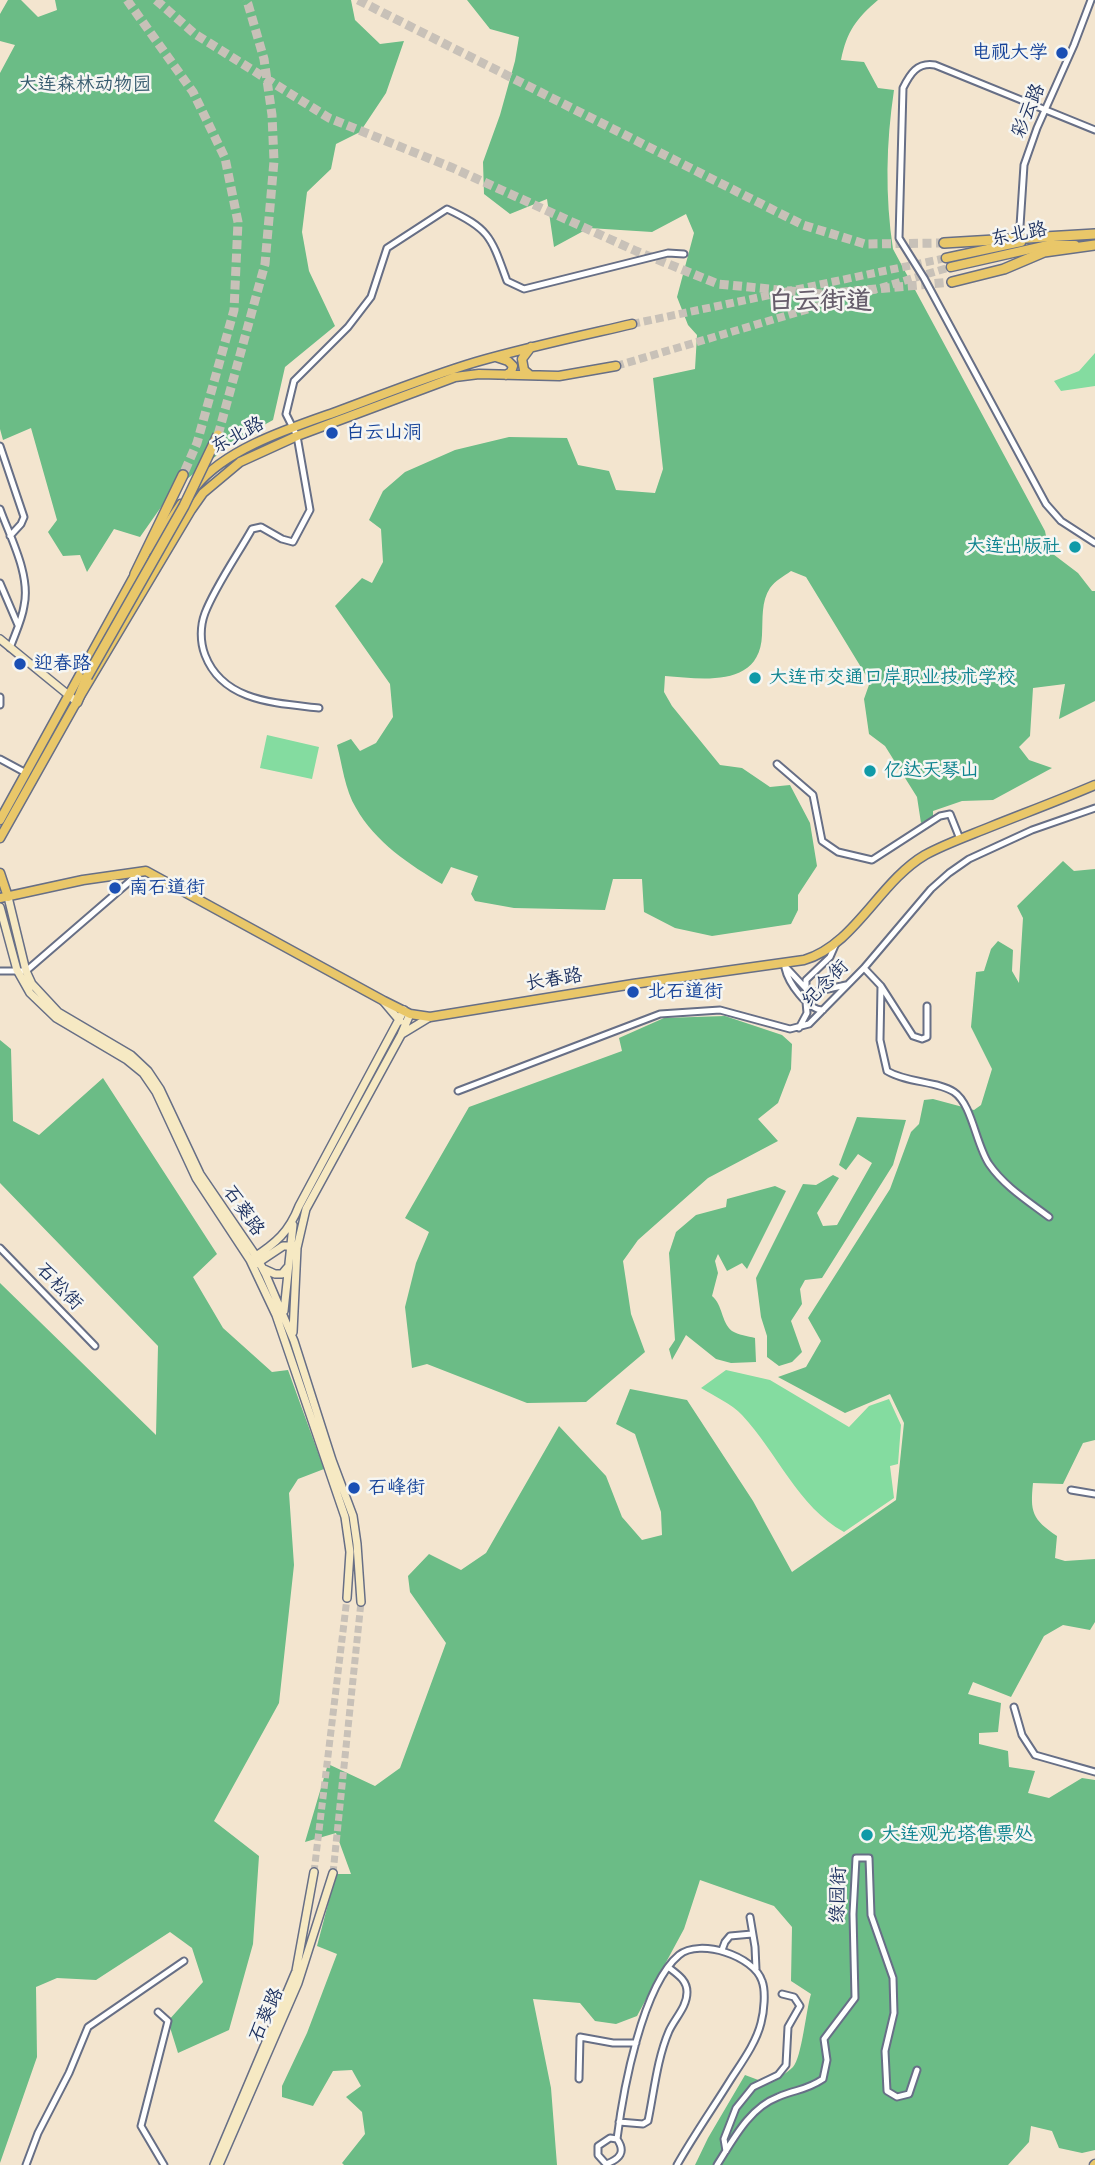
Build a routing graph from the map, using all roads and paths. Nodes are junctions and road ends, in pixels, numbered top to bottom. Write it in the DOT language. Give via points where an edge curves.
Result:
graph roads {
  1 [pos="1091,0"];
  2 [pos="1046,110"];
  3 [pos="1095,130"];
  4 [pos="1095,234"];
  5 [pos="1048,237"];
  6 [pos="1022,239"];
  7 [pos="944,243"];
  8 [pos="1093,244"];
  9 [pos="684,254"];
  10 [pos="946,258"];
  11 [pos="951,267"];
  12 [pos="951,282"];
  13 [pos="632,324"];
  14 [pos="531,347"];
  15 [pos="496,357"];
  16 [pos="616,366"];
  17 [pos="506,375"];
  18 [pos="530,375"];
  19 [pos="294,432"];
  20 [pos="218,435"];
  21 [pos="0,446"];
  22 [pos="183,475"];
  23 [pos="0,509"];
  24 [pos="10,536"];
  25 [pos="1095,543"];
  26 [pos="135,574"];
  27 [pos="0,583"];
  28 [pos="18,625"];
  29 [pos="1,642"];
  30 [pos="10,648"];
  31 [pos="69,695"];
  32 [pos="0,696"];
  33 [pos="77,702"];
  34 [pos="0,705"];
  35 [pos="319,708"];
  36 [pos="0,759"];
  37 [pos="777,764"];
  38 [pos="26,773"];
  39 [pos="1095,785"];
  40 [pos="1095,808"];
  41 [pos="0,820"];
  42 [pos="0,838"];
  43 [pos="960,839"];
  44 [pos="0,873"];
  45 [pos="136,876"];
  46 [pos="4,897"];
  47 [pos="0,907"];
  48 [pos="837,941"];
  49 [pos="784,965"];
  50 [pos="864,968"];
  51 [pos="21,970"];
  52 [pos="0,971"];
  53 [pos="849,984"];
  54 [pos="881,986"];
  55 [pos="806,989"];
  56 [pos="805,999"];
  57 [pos="384,1001"];
  58 [pos="927,1006"];
  59 [pos="824,1010"];
  60 [pos="407,1012"];
  61 [pos="430,1017"];
  62 [pos="400,1021"];
  63 [pos="799,1029"];
  64 [pos="401,1035"];
  65 [pos="458,1091"];
  66 [pos="1049,1217"];
  67 [pos="293,1221"];
  68 [pos="0,1248"];
  69 [pos="290,1248"];
  70 [pos="256,1262"];
  71 [pos="287,1268"];
  72 [pos="284,1316"];
  73 [pos="285,1338"];
  74 [pos="294,1341"];
  75 [pos="95,1346"];
  76 [pos="1070,1490"];
  77 [pos="1095,1494"];
  78 [pos="347,1598"];
  79 [pos="361,1602"];
  80 [pos="1014,1707"];
  81 [pos="1095,1772"];
  82 [pos="314,1872"];
  83 [pos="333,1873"];
  84 [pos="750,1917"];
  85 [pos="752,1934"];
  86 [pos="722,1950"];
  87 [pos="184,1961"];
  88 [pos="668,1967"];
  89 [pos="756,1969"];
  90 [pos="782,1994"];
  91 [pos="158,2012"];
  92 [pos="636,2043"];
  93 [pos="917,2070"];
  94 [pos="579,2079"];
  95 [pos="619,2122"];
  96 [pos="617,2139"];
  97 [pos="726,2151"];
  98 [pos="605,2164"];
  99 [pos="26,2165"];
  100 [pos="164,2165"];
  101 [pos="214,2165"];
  102 [pos="219,2165"];
  103 [pos="677,2165"];
  104 [pos="717,2165"];
  1 -- 2 [label="street, 彩云路"];
  2 -- 3 [label="street"];
  2 -- 6 [label="street, 彩云路" via="1024,164"];
  2 -- 25 [label="street" via="935,65 925,63 916,68 903,88 899,238 1046,504 1061,521"];
  4 -- 5 [label="highway, 东北路"];
  5 -- 6 [label="highway, 东北路"];
  5 -- 10 [label="main road, 东北路"];
  6 -- 7 [label="highway, 东北路"];
  8 -- 11 [label="main road, 东北路" via="1048,245"];
  8 -- 12 [label="highway" via="1044,252 1004,269"];
  9 -- 19 [label="street" via="668,253 524,289 507,281 494,243 475,222 447,209 387,248 371,297 294,381 286,414"];
  13 -- 14 [label="main road, 东北路"];
  14 -- 15 [label="main road, 东北路"];
  14 -- 18 [label="main road" via="522,359"];
  15 -- 17 [label="main road" via="513,366"];
  15 -- 19 [label="main road, 东北路" via="439,374"];
  16 -- 18 [label="main road, 东北路" via="559,376"];
  17 -- 18 [label="main road, 东北路"];
  17 -- 19 [label="main road, 东北路" via="455,377"];
  19 -- 26 [label="main road, 东北路" via="245,449 212,469 168,521"];
  19 -- 33 [label="main road, 东北路" via="240,462 203,493"];
  19 -- 35 [label="street" via="310,510 293,542 261,527 252,529 205,613 201,631 203,651 224,684 260,701"];
  20 -- 33 [label="highway, bridge"];
  21 -- 24 [label="street" via="24,517"];
  22 -- 26 [label="highway"];
  23 -- 24 [label="street"];
  24 -- 28 [label="street" via="24,586 25,604"];
  26 -- 31 [label="main road, 东北路"];
  27 -- 28 [label="street"];
  28 -- 30 [label="street"];
  29 -- 30 [label="main road"];
  30 -- 31 [label="main road"];
  31 -- 33 [label="main road"];
  31 -- 38 [label="main road, 东北路"];
  32 -- 34 [label="street"];
  33 -- 42 [label="main road, 东北路"];
  36 -- 38 [label="street"];
  37 -- 43 [label="street" via="813,795 822,841 838,852 872,860 950,814"];
  38 -- 41 [label="main road, 东北路"];
  39 -- 43 [label="main road, 长春路"];
  40 -- 50 [label="street, 纪念街" via="970,859 931,889"];
  43 -- 48 [label="main road, 长春路" via="908,866"];
  44 -- 46 [label="main road"];
  45 -- 51 [label="street"];
  46 -- 51 [label="main road, 石葵路"];
  46 -- 57 [label="main road, 长春路" via="146,871"];
  47 -- 51 [label="main road, 石葵路"];
  48 -- 49 [label="main road, 长春路" via="820,955"];
  48 -- 55 [label="street" via="830,957 806,980"];
  49 -- 55 [label="street"];
  49 -- 56 [label="street"];
  49 -- 61 [label="main road, 长春路"];
  50 -- 53 [label="street, 纪念街"];
  50 -- 54 [label="street"];
  51 -- 52 [label="street"];
  51 -- 70 [label="main road, 石葵路" via="58,1012 131,1055 148,1071 200,1174"];
  53 -- 55 [label="street" via="814,994"];
  53 -- 59 [label="street, 纪念街"];
  54 -- 58 [label="street" via="913,1036 922,1039 927,1037"];
  54 -- 66 [label="street" via="880,1040 887,1071 956,1093 999,1177"];
  56 -- 59 [label="street" via="818,1011"];
  56 -- 63 [label="street" via="807,1013"];
  57 -- 60 [label="main road, 长春路"];
  57 -- 62 [label="main road"];
  59 -- 63 [label="street, 纪念街"];
  60 -- 61 [label="main road, 长春路"];
  60 -- 62 [label="main road"];
  60 -- 64 [label="main road"];
  61 -- 64 [label="main road"];
  62 -- 67 [label="main road"];
  63 -- 65 [label="street, 纪念街" via="720,1010 660,1014"];
  64 -- 74 [label="main road" via="306,1209 297,1248"];
  67 -- 69 [label="main road"];
  67 -- 70 [label="main road"];
  68 -- 75 [label="street, 石松街"];
  69 -- 70 [label="main road" via="283,1246"];
  69 -- 71 [label="main road"];
  70 -- 71 [label="main road" via="275,1274"];
  70 -- 72 [label="main road, 石葵路"];
  70 -- 73 [label="main road, 石葵路"];
  71 -- 72 [label="main road"];
  72 -- 73 [label="main road"];
  72 -- 74 [label="main road, 石葵路"];
  73 -- 78 [label="main road, 石葵路" via="345,1517 350,1552"];
  74 -- 79 [label="main road, 石葵路" via="353,1516"];
  76 -- 77 [label="street"];
  80 -- 81 [label="street" via="1022,1735 1035,1755"];
  82 -- 101 [label="main road" via="296,1971"];
  83 -- 102 [label="main road, 石葵路" via="298,1983"];
  84 -- 85 [label="street"];
  85 -- 86 [label="street" via="730,1936"];
  85 -- 89 [label="street"];
  86 -- 88 [label="street" via="681,1953"];
  86 -- 89 [label="street"];
  87 -- 99 [label="street" via="88,2027"];
  88 -- 92 [label="street" via="651,1998"];
  88 -- 95 [label="street" via="687,1990 662,2051 648,2121"];
  89 -- 103 [label="street" via="763,1982 761,2024"];
  90 -- 97 [label="street" via="794,1997 800,2006 788,2027 786,2065 778,2076 754,2087 736,2108 723,2138"];
  91 -- 100 [label="street" via="168,2021 141,2126"];
  92 -- 94 [label="street" via="580,2037"];
  92 -- 95 [label="street"];
  93 -- 97 [label="street, 绿园街" via="909,2094 897,2097 887,2091 885,2051 894,2013 893,1978 871,1915 869,1858 856,1858 855,1998 824,2039 827,2060 823,2079 762,2105"];
  95 -- 96 [label="street"];
  96 -- 98 [label="street" via="622,2153"];
  96 -- 98 [label="street" via="598,2146"];
  97 -- 104 [label="street, 绿园街"];
}
